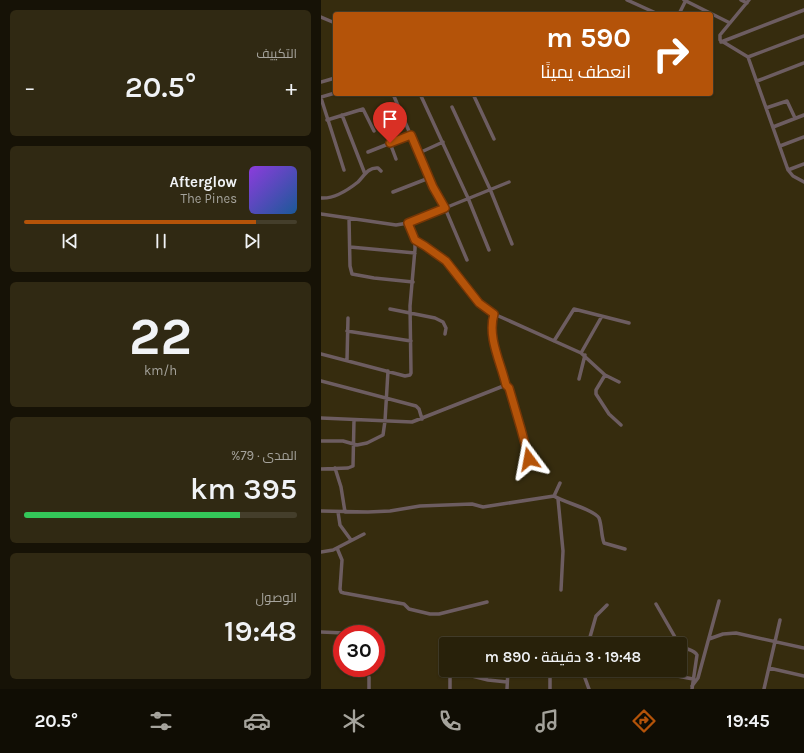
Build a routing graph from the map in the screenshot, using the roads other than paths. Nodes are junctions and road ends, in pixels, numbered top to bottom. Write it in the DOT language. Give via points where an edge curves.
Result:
graph roads {
  1 [pos="627,0"];
  2 [pos="641,0"];
  3 [pos="685,0"];
  4 [pos="741,0"];
  5 [pos="748,1"];
  6 [pos="638,5"];
  7 [pos="804,10"];
  8 [pos="654,12"];
  9 [pos="680,12"];
  10 [pos="708,12"];
  11 [pos="713,15"];
  12 [pos="321,17"];
  13 [pos="333,22"];
  14 [pos="730,24"];
  15 [pos="804,36"];
  16 [pos="721,42"];
  17 [pos="748,57"];
  18 [pos="804,63"];
  19 [pos="333,79"];
  20 [pos="757,81"];
  21 [pos="321,82"];
  22 [pos="333,94"];
  23 [pos="394,96"];
  24 [pos="421,96"];
  25 [pos="474,96"];
  26 [pos="321,98"];
  27 [pos="452,107"];
  28 [pos="766,108"];
  29 [pos="804,115"];
  30 [pos="342,116"];
  31 [pos="795,118"];
  32 [pos="327,120"];
  33 [pos="773,127"];
  34 [pos="374,131"];
  35 [pos="411,135"];
  36 [pos="804,137"];
  37 [pos="493,139"];
  38 [pos="443,142"];
  39 [pos="390,143"];
  40 [pos="780,146"];
  41 [pos="368,152"];
  42 [pos="419,153"];
  43 [pos="396,159"];
  44 [pos="804,164"];
  45 [pos="344,170"];
  46 [pos="788,170"];
  47 [pos="381,171"];
  48 [pos="365,174"];
  49 [pos="429,178"];
  50 [pos="509,182"];
  51 [pos="804,182"];
  52 [pos="490,189"];
  53 [pos="393,192"];
  54 [pos="321,198"];
  55 [pos="468,198"];
  56 [pos="445,208"];
  57 [pos="321,214"];
  58 [pos="349,218"];
  59 [pos="408,223"];
  60 [pos="415,240"];
  61 [pos="512,244"];
  62 [pos="350,247"];
  63 [pos="489,250"];
  64 [pos="415,253"];
  65 [pos="467,260"];
  66 [pos="413,282"];
  67 [pos="390,310"];
  68 [pos="411,313"];
  69 [pos="494,314"];
  70 [pos="602,316"];
  71 [pos="348,318"];
  72 [pos="629,323"];
  73 [pos="347,331"];
  74 [pos="445,334"];
  75 [pos="411,341"];
  76 [pos="554,341"];
  77 [pos="321,354"];
  78 [pos="583,354"];
  79 [pos="347,360"];
  80 [pos="388,371"];
  81 [pos="605,375"];
  82 [pos="579,379"];
  83 [pos="321,381"];
  84 [pos="619,382"];
  85 [pos="506,385"];
  86 [pos="387,399"];
  87 [pos="321,418"];
  88 [pos="422,418"];
  89 [pos="354,420"];
  90 [pos="385,421"];
  91 [pos="621,425"];
  92 [pos="321,441"];
  93 [pos="354,444"];
  94 [pos="529,459"];
  95 [pos="335,468"];
  96 [pos="321,469"];
  97 [pos="560,483"];
  98 [pos="556,498"];
  99 [pos="321,511"];
  100 [pos="338,512"];
  101 [pos="345,512"];
  102 [pos="364,534"];
  103 [pos="351,540"];
  104 [pos="337,548"];
  105 [pos="625,549"];
  106 [pos="321,552"];
  107 [pos="561,590"];
  108 [pos="719,601"];
  109 [pos="487,602"];
  110 [pos="656,604"];
  111 [pos="607,605"];
  112 [pos="780,620"];
  113 [pos="321,632"];
  114 [pos="333,632"];
  115 [pos="590,637"];
  116 [pos="675,637"];
  117 [pos="709,639"];
  118 [pos="775,641"];
  119 [pos="804,648"];
  120 [pos="687,649"];
  121 [pos="769,668"];
  122 [pos="804,676"];
  123 [pos="369,677"];
  124 [pos="507,677"];
  125 [pos="550,677"];
  126 [pos="585,677"];
  127 [pos="683,677"];
  128 [pos="693,679"];
  129 [pos="507,682"];
  130 [pos="692,688"];
  131 [pos="369,689"];
  132 [pos="450,689"];
  133 [pos="507,689"];
  134 [pos="550,689"];
  135 [pos="589,689"];
  136 [pos="764,689"];
  1 -- 6 [label="street"];
  2 -- 6 [label="street"];
  3 -- 9 [label="street"];
  3 -- 10 [label="street"];
  4 -- 5 [label="street"];
  5 -- 14 [label="street"];
  6 -- 8 [label="street"];
  7 -- 16 [label="street"];
  11 -- 14 [label="street"];
  12 -- 13 [label="street"];
  14 -- 16 [label="street" via="720,35"];
  15 -- 17 [label="street"];
  16 -- 17 [label="street"];
  17 -- 20 [label="street"];
  18 -- 20 [label="street"];
  19 -- 21 [label="street"];
  20 -- 28 [label="street"];
  22 -- 26 [label="street"];
  23 -- 35 [label="street"];
  24 -- 38 [label="street"];
  25 -- 37 [label="street"];
  26 -- 32 [label="street"];
  27 -- 52 [label="street"];
  28 -- 31 [label="street" via="787,100"];
  28 -- 33 [label="street"];
  29 -- 31 [label="street"];
  30 -- 32 [label="street"];
  30 -- 34 [label="street" via="363,109"];
  30 -- 48 [label="street"];
  31 -- 33 [label="street"];
  32 -- 45 [label="street"];
  33 -- 40 [label="street"];
  35 -- 39 [label="street"];
  35 -- 42 [label="street"];
  36 -- 40 [label="street"];
  38 -- 42 [label="street"];
  38 -- 55 [label="street"];
  39 -- 41 [label="street"];
  39 -- 43 [label="street"];
  40 -- 46 [label="street"];
  42 -- 49 [label="street"];
  44 -- 46 [label="street"];
  46 -- 51 [label="street"];
  47 -- 48 [label="street" via="375,168"];
  48 -- 54 [label="street" via="344,192 331,198"];
  49 -- 53 [label="street"];
  49 -- 56 [label="street"];
  50 -- 52 [label="street"];
  52 -- 55 [label="street"];
  52 -- 61 [label="street"];
  55 -- 56 [label="street"];
  55 -- 63 [label="street"];
  56 -- 59 [label="street"];
  56 -- 65 [label="street"];
  57 -- 58 [label="street"];
  58 -- 59 [label="street" via="396,225"];
  58 -- 62 [label="street"];
  59 -- 60 [label="street"];
  60 -- 64 [label="street"];
  60 -- 69 [label="street" via="446,261 479,303"];
  62 -- 64 [label="street"];
  62 -- 66 [label="street" via="352,274"];
  64 -- 66 [label="street"];
  66 -- 68 [label="street"];
  67 -- 68 [label="street"];
  68 -- 74 [label="street" via="443,322"];
  68 -- 75 [label="street"];
  69 -- 76 [label="street"];
  69 -- 85 [label="street" via="493,336"];
  70 -- 72 [label="street"];
  70 -- 76 [label="street" via="574,309"];
  70 -- 78 [label="street"];
  71 -- 73 [label="street"];
  73 -- 75 [label="street"];
  73 -- 79 [label="street"];
  75 -- 80 [label="street" via="410,375"];
  76 -- 78 [label="street"];
  77 -- 79 [label="street"];
  78 -- 81 [label="street"];
  78 -- 82 [label="street"];
  79 -- 80 [label="street"];
  80 -- 86 [label="street"];
  81 -- 84 [label="street"];
  81 -- 91 [label="street" via="596,394 609,414"];
  83 -- 86 [label="street"];
  85 -- 88 [label="street"];
  85 -- 94 [label="street"];
  86 -- 88 [label="street" via="415,406"];
  86 -- 90 [label="street"];
  87 -- 89 [label="street"];
  88 -- 90 [label="street" via="412,422"];
  89 -- 90 [label="street"];
  89 -- 93 [label="street"];
  90 -- 93 [label="street" via="383,435 363,444"];
  92 -- 93 [label="street"];
  93 -- 95 [label="street" via="353,466"];
  95 -- 96 [label="street"];
  95 -- 101 [label="street"];
  97 -- 98 [label="street"];
  98 -- 101 [label="street" via="483,507 472,504 442,505 390,511"];
  98 -- 105 [label="street" via="596,514 604,543"];
  98 -- 107 [label="street" via="563,551"];
  99 -- 100 [label="street"];
  100 -- 101 [label="street"];
  100 -- 103 [label="street" via="340,525"];
  102 -- 103 [label="street"];
  103 -- 104 [label="street"];
  104 -- 106 [label="street"];
  104 -- 109 [label="street" via="342,564 341,592 404,604 409,609 430,614"];
  108 -- 117 [label="street"];
  110 -- 116 [label="street"];
  111 -- 115 [label="street" via="596,616"];
  112 -- 118 [label="street"];
  113 -- 114 [label="street"];
  117 -- 118 [label="street" via="737,633"];
  117 -- 130 [label="street" via="698,678"];
  118 -- 119 [label="street"];
  118 -- 121 [label="street"];
  120 -- 128 [label="street" via="695,651 697,655"];
  121 -- 122 [label="street"];
  121 -- 136 [label="street"];
  123 -- 131 [label="street"];
  124 -- 129 [label="street"];
  125 -- 134 [label="street"];
  126 -- 135 [label="street"];
  127 -- 128 [label="street"];
  128 -- 130 [label="street"];
  129 -- 132 [label="street" via="452,671"];
  129 -- 133 [label="street"];
}
